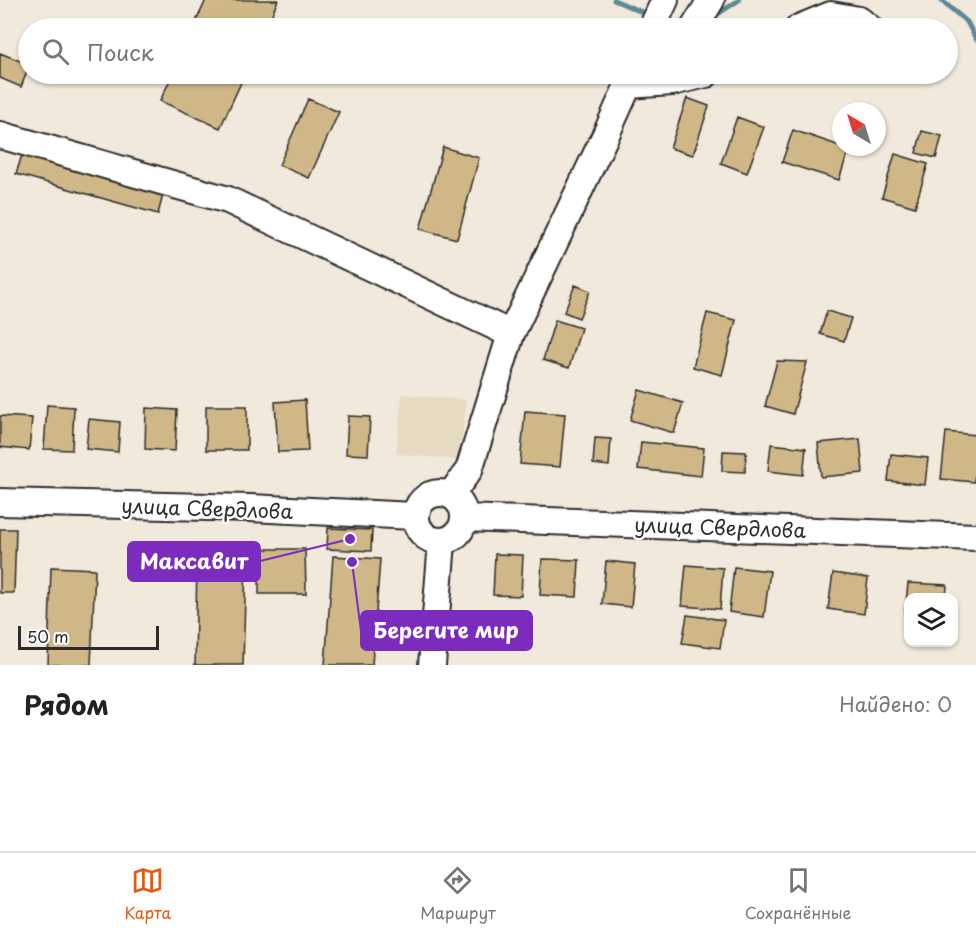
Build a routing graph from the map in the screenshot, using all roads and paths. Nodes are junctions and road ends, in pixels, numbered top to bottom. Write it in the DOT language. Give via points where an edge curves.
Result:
graph roads {
  1 [pos="665,0"];
  2 [pos="711,0"];
  3 [pos="657,18"];
  4 [pos="700,18"];
  5 [pos="824,18"];
  6 [pos="848,18"];
  7 [pos="629,84"];
  8 [pos="0,135"];
  9 [pos="511,334"];
  10 [pos="452,494"];
  11 [pos="0,502"];
  12 [pos="414,516"];
  13 [pos="465,518"];
  14 [pos="976,537"];
  15 [pos="442,542"];
  16 [pos="432,665"];
  1 -- 3 [label="street"];
  2 -- 4 [label="street"];
  5 -- 6 [label="street"];
  7 -- 9 [label="street"];
  8 -- 9 [label="street" via="228,200"];
  9 -- 10 [label="street" via="469,470"];
  10 -- 12 [label="street" via="435,492 420,500"];
  10 -- 13 [label="street" via="462,504"];
  11 -- 12 [label="street, улица Свердлова"];
  12 -- 15 [label="street" via="418,530 428,540"];
  13 -- 14 [label="street, улица Свердлова"];
  13 -- 15 [label="street" via="458,534"];
  15 -- 16 [label="street"];
}
